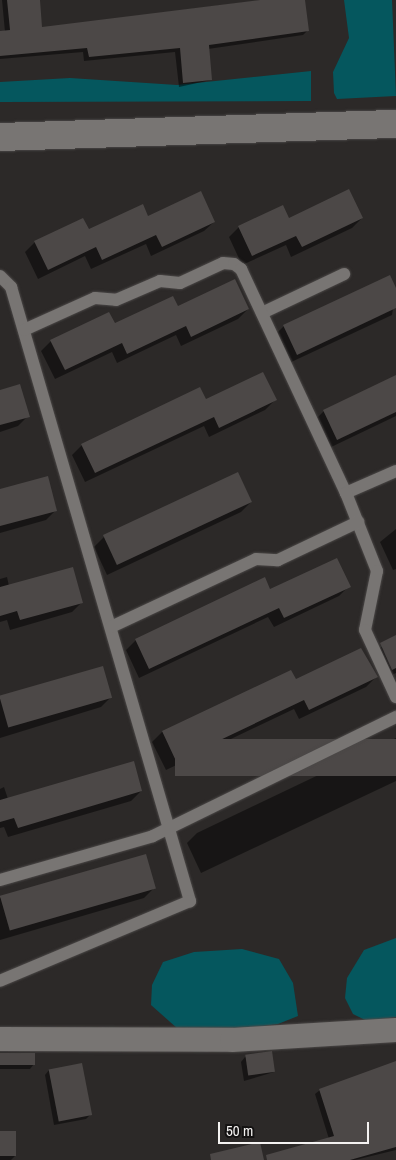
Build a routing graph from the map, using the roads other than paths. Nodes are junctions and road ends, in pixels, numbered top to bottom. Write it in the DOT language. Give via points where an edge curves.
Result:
graph roads {
  1 [pos="395,127"];
  2 [pos="0,137"];
  3 [pos="344,274"];
  4 [pos="0,276"];
  5 [pos="262,313"];
  6 [pos="24,330"];
  7 [pos="396,470"];
  8 [pos="346,493"];
  9 [pos="358,522"];
  10 [pos="111,627"];
  11 [pos="396,697"];
  12 [pos="396,717"];
  13 [pos="169,827"];
  14 [pos="0,880"];
  15 [pos="0,981"];
  16 [pos="396,1030"];
  17 [pos="0,1039"];
  1 -- 2 [label="street"];
  3 -- 5 [label="lane"];
  4 -- 6 [label="lane" via="12,287"];
  5 -- 6 [label="lane" via="241,269 223,263 180,283 160,281 116,300 95,298"];
  5 -- 8 [label="lane"];
  6 -- 10 [label="lane"];
  7 -- 8 [label="lane"];
  8 -- 9 [label="lane"];
  9 -- 10 [label="lane" via="278,560 256,559"];
  9 -- 11 [label="lane" via="377,571 365,630"];
  10 -- 13 [label="lane"];
  12 -- 13 [label="lane"];
  13 -- 14 [label="lane" via="153,836"];
  13 -- 15 [label="lane" via="190,901"];
  16 -- 17 [label="street" via="232,1040"];
}
